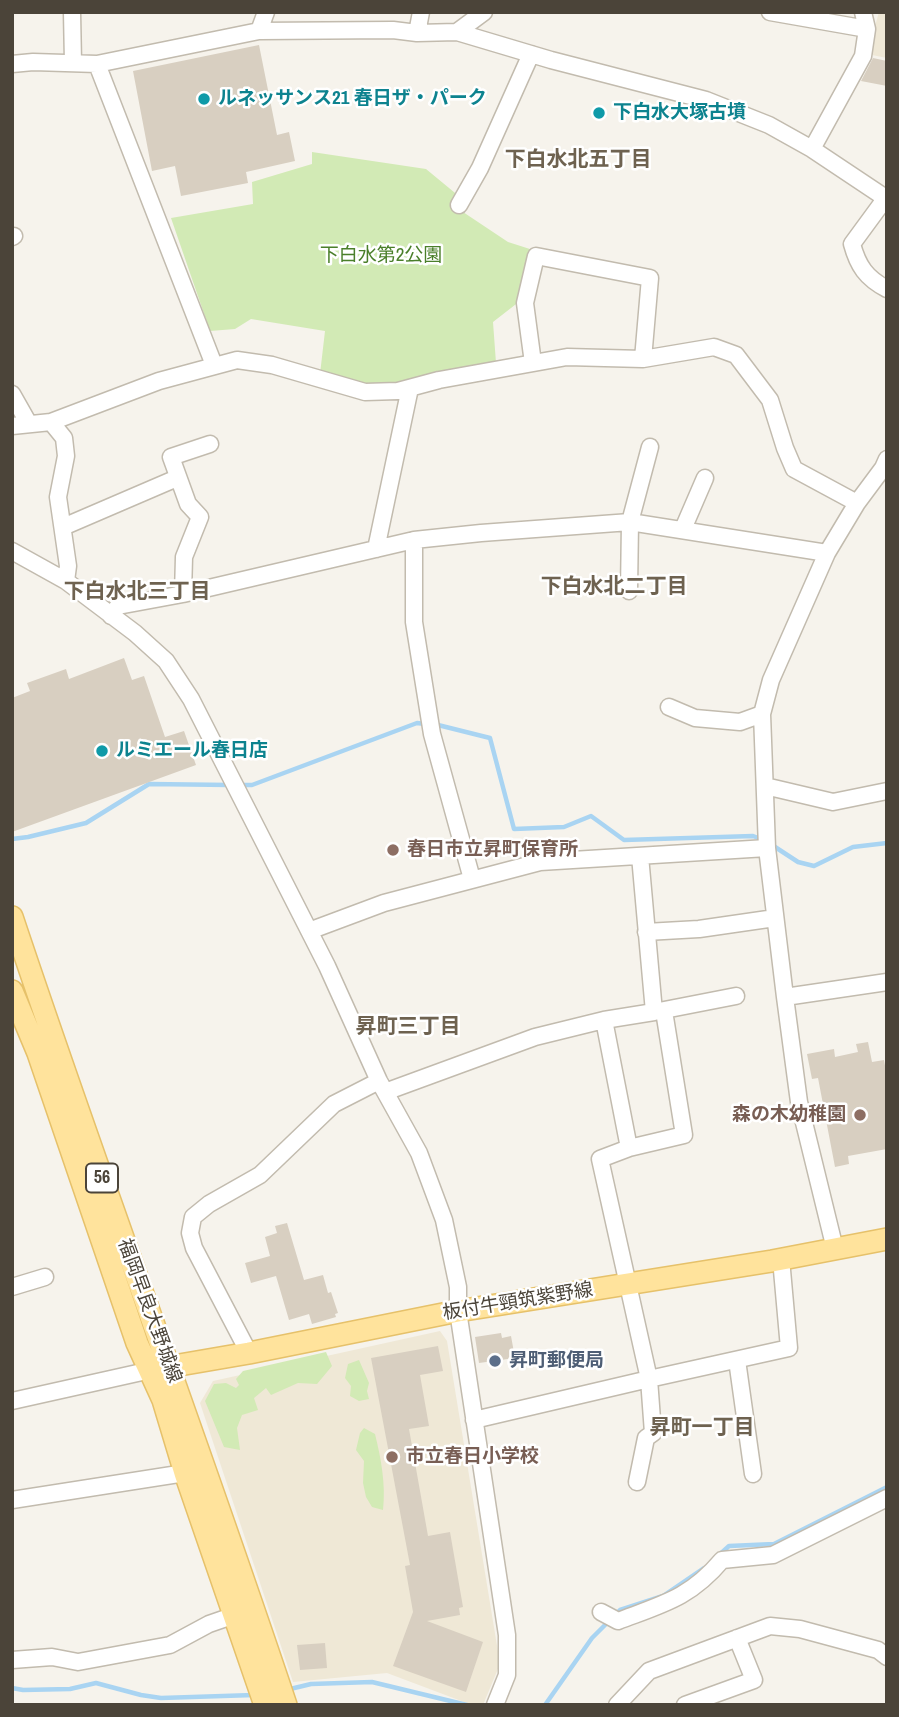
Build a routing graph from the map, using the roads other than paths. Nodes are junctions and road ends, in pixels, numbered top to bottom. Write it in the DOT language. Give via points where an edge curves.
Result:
graph roads {
  1 [pos="72,12"];
  2 [pos="266,12"];
  3 [pos="421,12"];
  4 [pos="484,12"];
  5 [pos="770,12"];
  6 [pos="863,12"];
  7 [pos="867,29"];
  8 [pos="258,31"];
  9 [pos="457,32"];
  10 [pos="417,33"];
  11 [pos="531,54"];
  12 [pos="73,63"];
  13 [pos="12,64"];
  14 [pos="97,64"];
  15 [pos="812,149"];
  16 [pos="886,199"];
  17 [pos="459,205"];
  18 [pos="887,289"];
  19 [pos="643,359"];
  20 [pos="533,363"];
  21 [pos="214,365"];
  22 [pos="410,388"];
  23 [pos="12,394"];
  24 [pos="51,422"];
  25 [pos="29,424"];
  26 [pos="12,426"];
  27 [pos="210,444"];
  28 [pos="650,447"];
  29 [pos="886,465"];
  30 [pos="177,478"];
  31 [pos="705,478"];
  32 [pos="857,503"];
  33 [pos="629,522"];
  34 [pos="63,527"];
  35 [pos="682,529"];
  36 [pos="414,540"];
  37 [pos="376,549"];
  38 [pos="12,551"];
  39 [pos="827,553"];
  40 [pos="66,581"];
  41 [pos="629,591"];
  42 [pos="183,594"];
  43 [pos="111,616"];
  44 [pos="669,707"];
  45 [pos="762,714"];
  46 [pos="765,786"];
  47 [pos="887,791"];
  48 [pos="767,848"];
  49 [pos="640,856"];
  50 [pos="472,879"];
  51 [pos="12,917"];
  52 [pos="775,918"];
  53 [pos="309,931"];
  54 [pos="646,932"];
  55 [pos="887,982"];
  56 [pos="736,996"];
  57 [pos="785,997"];
  58 [pos="20,1005"];
  59 [pos="659,1011"];
  60 [pos="604,1020"];
  61 [pos="382,1087"];
  62 [pos="629,1148"];
  63 [pos="887,1239"];
  64 [pos="835,1249"];
  65 [pos="781,1259"];
  66 [pos="45,1277"];
  67 [pos="628,1284"];
  68 [pos="12,1287"];
  69 [pos="458,1311"];
  70 [pos="249,1353"];
  71 [pos="737,1360"];
  72 [pos="160,1368"];
  73 [pos="649,1379"];
  74 [pos="12,1401"];
  75 [pos="474,1420"];
  76 [pos="756,1464"];
  77 [pos="185,1473"];
  78 [pos="637,1482"];
  79 [pos="887,1498"];
  80 [pos="12,1500"];
  81 [pos="601,1612"];
  82 [pos="235,1615"];
  83 [pos="737,1638"];
  84 [pos="887,1657"];
  85 [pos="12,1660"];
  86 [pos="619,1704"];
  87 [pos="265,1705"];
  88 [pos="286,1705"];
  89 [pos="495,1705"];
  90 [pos="685,1705"];
  1 -- 12 [label="street"];
  2 -- 8 [label="street"];
  3 -- 10 [label="street"];
  4 -- 9 [label="street"];
  5 -- 7 [label="street"];
  6 -- 7 [label="street"];
  7 -- 15 [label="street" via="863,57"];
  8 -- 10 [label="street"];
  8 -- 14 [label="street"];
  9 -- 10 [label="street"];
  9 -- 11 [label="street"];
  11 -- 15 [label="street" via="706,100 769,125"];
  11 -- 17 [label="street"];
  12 -- 13 [label="street"];
  12 -- 14 [label="street"];
  14 -- 21 [label="street"];
  15 -- 16 [label="street"];
  16 -- 18 [label="street" via="852,244 871,280"];
  19 -- 20 [label="street" via="568,357"];
  19 -- 20 [label="street" via="650,278 536,256 525,303"];
  19 -- 32 [label="street" via="713,347 736,355 770,400 794,469"];
  20 -- 22 [label="street"];
  21 -- 22 [label="street" via="237,360 272,365 365,392"];
  21 -- 24 [label="street"];
  22 -- 37 [label="street"];
  23 -- 25 [label="street"];
  24 -- 25 [label="street"];
  24 -- 34 [label="street" via="64,438 66,456 58,496"];
  25 -- 26 [label="street"];
  27 -- 30 [label="street" via="171,457"];
  28 -- 33 [label="street"];
  29 -- 32 [label="street"];
  30 -- 34 [label="street"];
  30 -- 42 [label="street" via="188,504 200,517 184,557"];
  31 -- 35 [label="street"];
  32 -- 39 [label="street"];
  33 -- 35 [label="street"];
  33 -- 36 [label="street"];
  33 -- 41 [label="street"];
  34 -- 40 [label="street"];
  35 -- 39 [label="street"];
  36 -- 37 [label="street"];
  36 -- 50 [label="street" via="414,622 432,734"];
  37 -- 42 [label="street"];
  38 -- 40 [label="street"];
  39 -- 45 [label="street" via="771,680"];
  40 -- 43 [label="street"];
  42 -- 43 [label="street" via="118,606"];
  43 -- 53 [label="street" via="166,661 191,699"];
  44 -- 45 [label="street" via="695,718 740,723"];
  45 -- 46 [label="street"];
  46 -- 47 [label="street" via="833,802"];
  46 -- 48 [label="street"];
  48 -- 49 [label="street"];
  48 -- 52 [label="street"];
  49 -- 50 [label="street" via="540,862"];
  49 -- 54 [label="street"];
  50 -- 53 [label="street" via="384,903"];
  51 -- 58 [label="main road" via="36,989"];
  52 -- 54 [label="street"];
  52 -- 57 [label="street"];
  53 -- 61 [label="street"];
  54 -- 59 [label="street"];
  55 -- 57 [label="street"];
  56 -- 59 [label="street"];
  57 -- 64 [label="street" via="799,1101"];
  58 -- 72 [label="main road, 福岡早良大野城線 / 56" via="53,1041"];
  59 -- 60 [label="street"];
  59 -- 62 [label="street" via="684,1135"];
  60 -- 61 [label="street" via="535,1037"];
  60 -- 62 [label="street"];
  61 -- 69 [label="street" via="419,1153 444,1220 458,1287"];
  61 -- 70 [label="street" via="334,1104 260,1175 193,1217 190,1233 194,1248"];
  62 -- 67 [label="street" via="600,1159"];
  63 -- 64 [label="main road, 板付牛頸筑紫野線"];
  64 -- 65 [label="main road, 板付牛頸筑紫野線"];
  65 -- 67 [label="main road, 板付牛頸筑紫野線"];
  65 -- 71 [label="street" via="789,1348"];
  66 -- 68 [label="street"];
  67 -- 69 [label="main road, 板付牛頸筑紫野線"];
  67 -- 73 [label="street"];
  69 -- 70 [label="main road, 板付牛頸筑紫野線"];
  69 -- 75 [label="street"];
  70 -- 72 [label="main road, 板付牛頸筑紫野線"];
  71 -- 73 [label="street"];
  71 -- 76 [label="street"];
  72 -- 74 [label="street"];
  72 -- 77 [label="main road, 福岡早良大野城線 / 56"];
  72 -- 88 [label="main road, 福岡早良大野城線 / 56" via="222,1513"];
  73 -- 75 [label="street"];
  73 -- 78 [label="street" via="653,1433 646,1437"];
  75 -- 89 [label="street" via="507,1635 506,1675"];
  77 -- 80 [label="street"];
  77 -- 82 [label="main road, 福岡早良大野城線 / 56"];
  79 -- 81 [label="street" via="773,1555 722,1560 705,1581 677,1599 618,1621"];
  82 -- 85 [label="street" via="170,1645 78,1662 52,1657"];
  82 -- 87 [label="main road, 福岡早良大野城線 / 56"];
  83 -- 84 [label="street" via="770,1626 800,1629 878,1650"];
  83 -- 86 [label="street" via="649,1671"];
  83 -- 90 [label="street" via="754,1679"];
}
